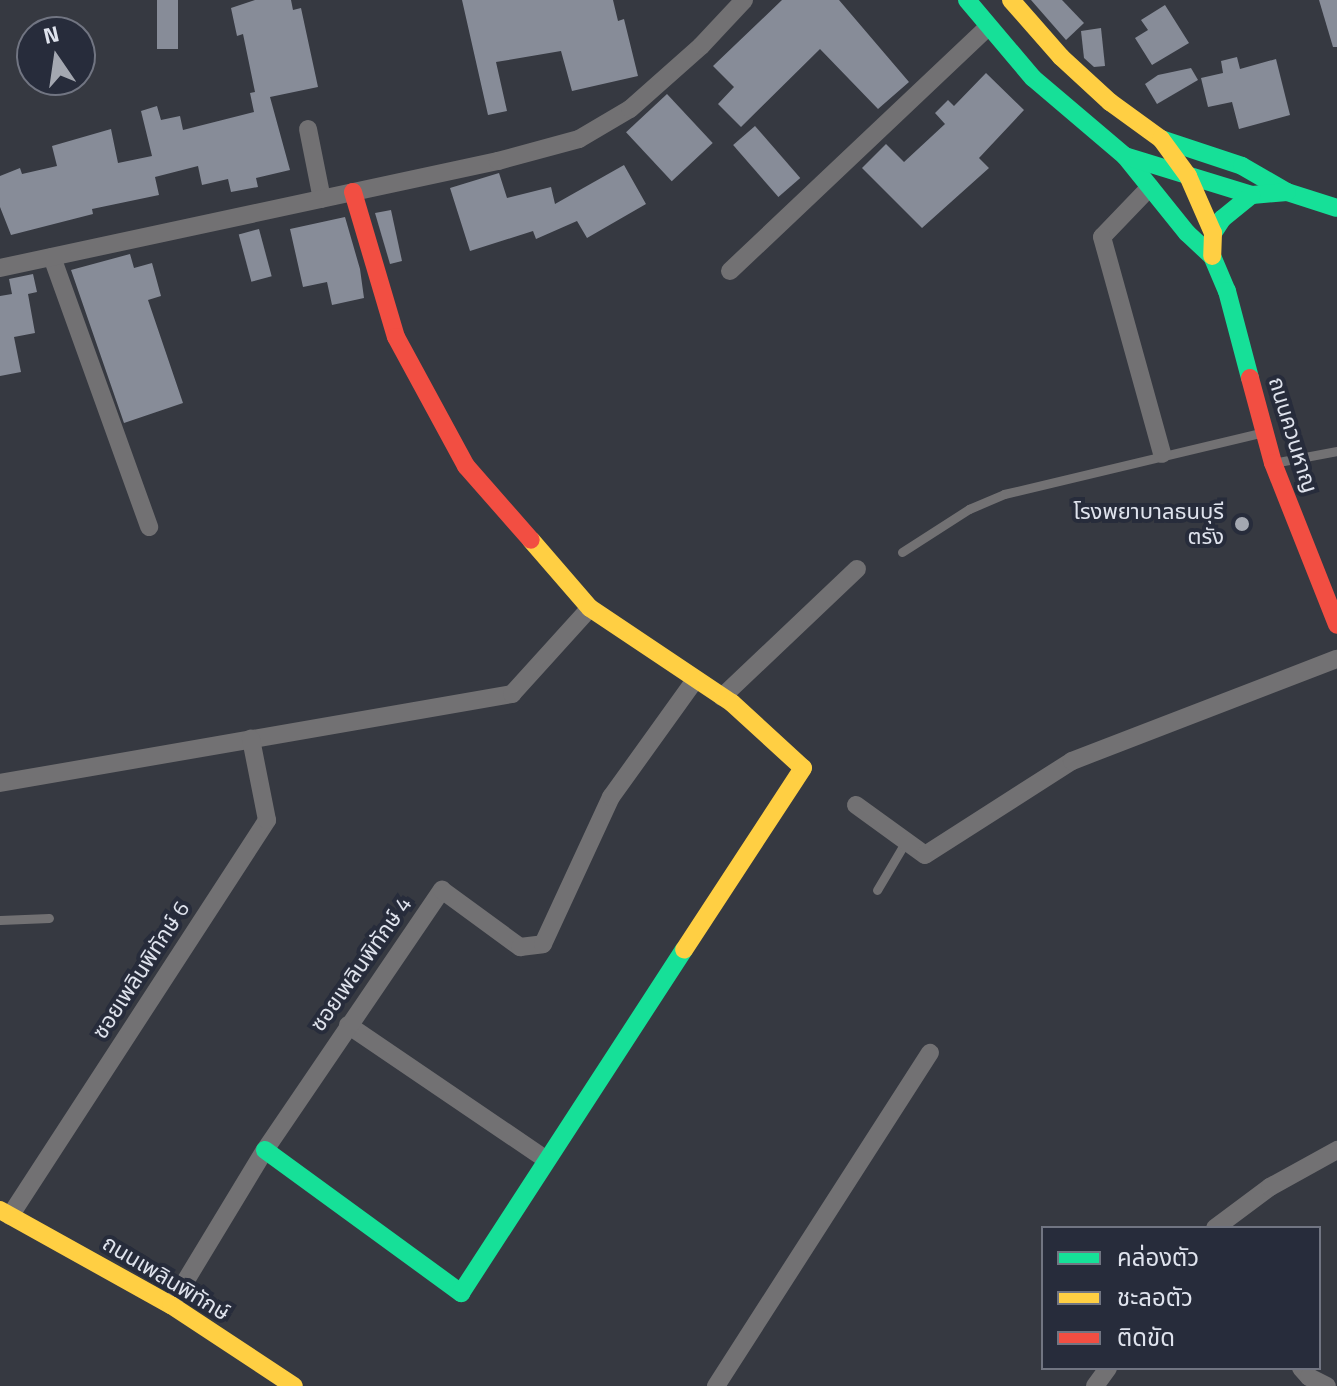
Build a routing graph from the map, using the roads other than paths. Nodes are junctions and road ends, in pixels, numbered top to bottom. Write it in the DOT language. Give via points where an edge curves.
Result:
graph roads {
  1 [pos="744,0"];
  2 [pos="967,0"];
  3 [pos="1011,0"];
  4 [pos="988,27"];
  5 [pos="308,129"];
  6 [pos="1161,139"];
  7 [pos="1125,156"];
  8 [pos="1188,176"];
  9 [pos="1150,187"];
  10 [pos="353,192"];
  11 [pos="1287,192"];
  12 [pos="1252,195"];
  13 [pos="322,199"];
  14 [pos="1337,208"];
  15 [pos="1213,233"];
  16 [pos="1212,256"];
  17 [pos="52,257"];
  18 [pos="0,268"];
  19 [pos="730,271"];
  20 [pos="1264,432"];
  21 [pos="1337,451"];
  22 [pos="1162,454"];
  23 [pos="1273,463"];
  24 [pos="149,527"];
  25 [pos="902,552"];
  26 [pos="857,569"];
  27 [pos="590,608"];
  28 [pos="1337,625"];
  29 [pos="1337,659"];
  30 [pos="695,680"];
  31 [pos="722,697"];
  32 [pos="251,739"];
  33 [pos="0,783"];
  34 [pos="856,805"];
  35 [pos="906,841"];
  36 [pos="877,890"];
  37 [pos="49,918"];
  38 [pos="0,920"];
  39 [pos="348,1025"];
  40 [pos="930,1053"];
  41 [pos="265,1150"];
  42 [pos="1337,1150"];
  43 [pos="547,1160"];
  44 [pos="3,1213"];
  45 [pos="1218,1226"];
  46 [pos="171,1305"];
  47 [pos="1303,1370"];
  48 [pos="294,1386"];
  49 [pos="716,1386"];
  50 [pos="1327,1386"];
  1 -- 10 [label="street" via="630,109 579,139"];
  2 -- 4 [label="street, ถนนควนหาญ"];
  3 -- 6 [label="street, ถนนควนหาญ" via="1061,57"];
  4 -- 7 [label="street, ถนนควนหาญ" via="1033,78"];
  4 -- 19 [label="street"];
  5 -- 13 [label="street"];
  6 -- 8 [label="street, ถนนควนหาญ"];
  6 -- 11 [label="street" via="1242,166"];
  7 -- 8 [label="street"];
  7 -- 9 [label="street, ถนนควนหาญ"];
  8 -- 12 [label="street"];
  8 -- 15 [label="street, ถนนควนหาญ"];
  9 -- 16 [label="street, ถนนควนหาญ"];
  9 -- 22 [label="street" via="1102,237"];
  10 -- 13 [label="street"];
  10 -- 27 [label="street" via="396,337 426,398 466,466"];
  11 -- 12 [label="street"];
  11 -- 14 [label="street"];
  12 -- 15 [label="street"];
  13 -- 17 [label="street"];
  15 -- 16 [label="street, ถนนควนหาญ"];
  16 -- 20 [label="street, ถนนควนหาญ" via="1227,291"];
  17 -- 18 [label="street"];
  17 -- 24 [label="street"];
  20 -- 22 [label="lane"];
  20 -- 23 [label="street, ถนนควนหาญ"];
  21 -- 23 [label="lane"];
  22 -- 25 [label="lane" via="1004,494 969,509"];
  23 -- 28 [label="street, ถนนควนหาญ"];
  26 -- 31 [label="street"];
  27 -- 30 [label="street"];
  27 -- 32 [label="street" via="512,694"];
  29 -- 35 [label="street" via="1072,761 925,855"];
  30 -- 31 [label="street"];
  30 -- 39 [label="street, ซอยเพลินพิทักษ์ 4" via="611,797 543,944 520,947 442,890"];
  31 -- 43 [label="street" via="803,768"];
  32 -- 33 [label="street"];
  32 -- 44 [label="street, ซอยเพลินพิทักษ์ 6" via="267,820"];
  34 -- 35 [label="street"];
  35 -- 36 [label="lane"];
  37 -- 38 [label="lane"];
  39 -- 41 [label="street, ซอยเพลินพิทักษ์ 4"];
  39 -- 43 [label="street"];
  40 -- 49 [label="street"];
  41 -- 43 [label="street" via="461,1293"];
  41 -- 46 [label="street, ซอยเพลินพิทักษ์ 4"];
  42 -- 45 [label="street" via="1270,1187"];
  44 -- 46 [label="street, ถนนเพลินพิทักษ์"];
  46 -- 48 [label="street, ถนนเพลินพิทักษ์"];
  47 -- 50 [label="street"];
}
